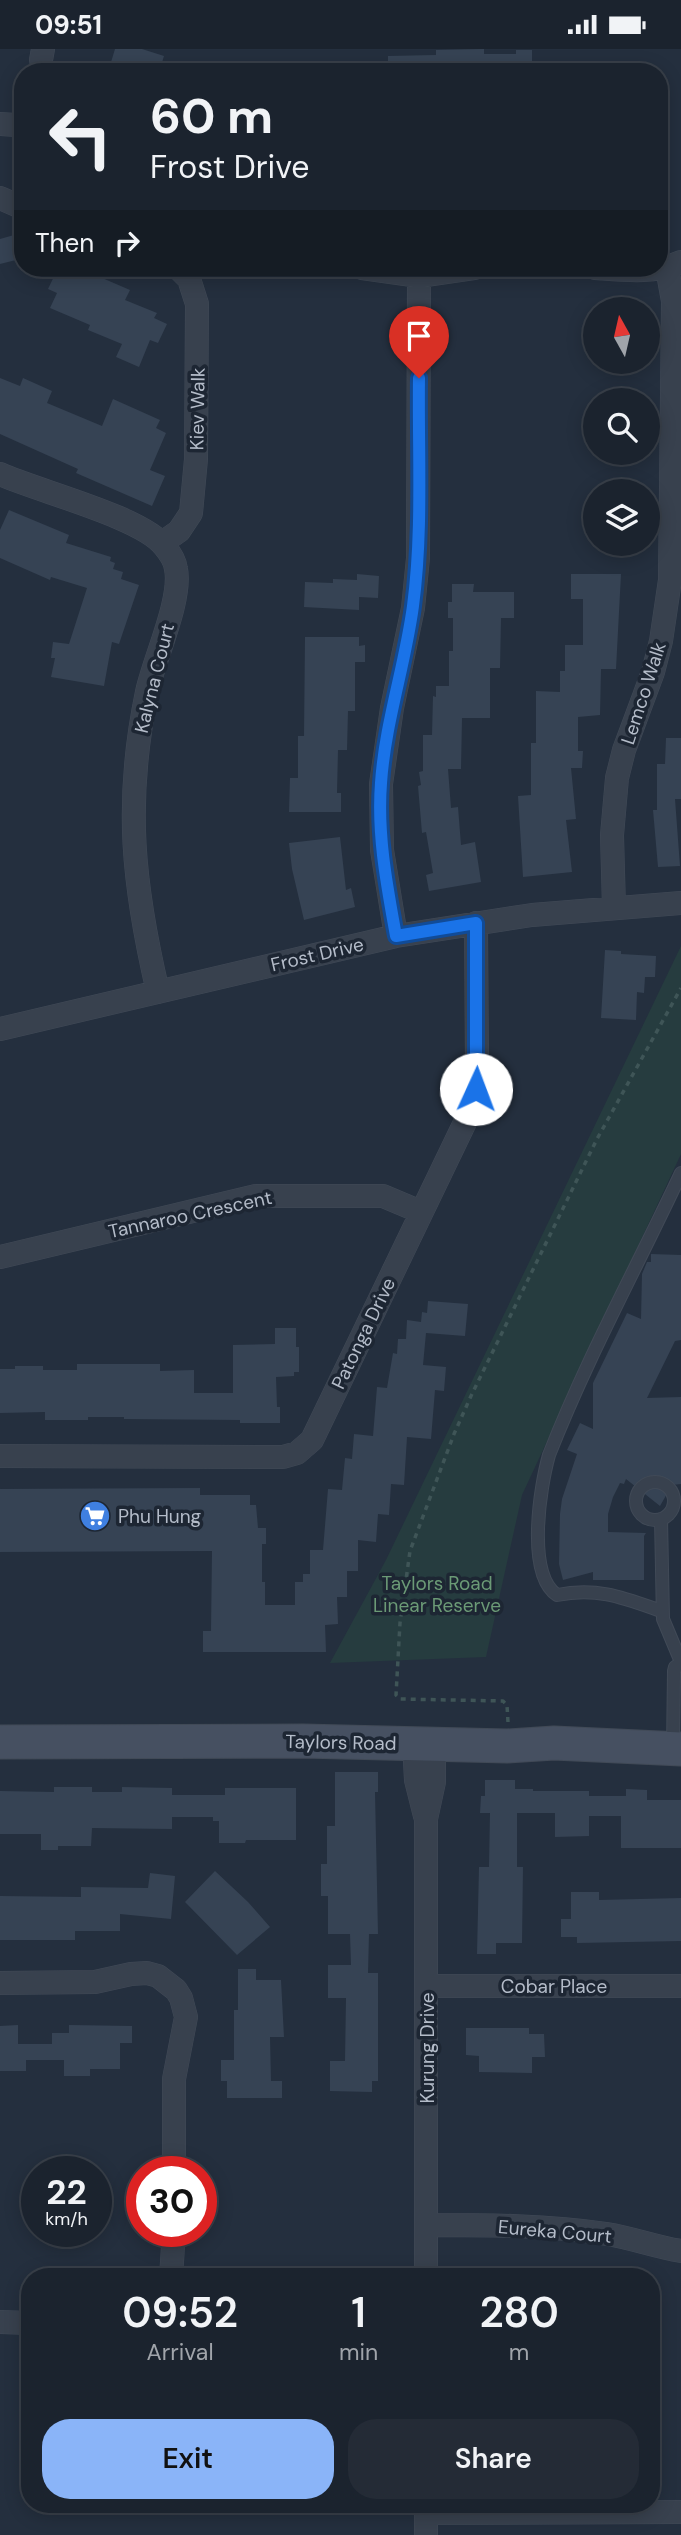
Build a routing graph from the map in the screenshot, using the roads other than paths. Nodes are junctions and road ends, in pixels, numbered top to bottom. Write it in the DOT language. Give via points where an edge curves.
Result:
graph roads {
  1 [pos="674,265"];
  2 [pos="187,277"];
  3 [pos="419,277"];
  4 [pos="0,474"];
  5 [pos="162,543"];
  6 [pos="681,903"];
  7 [pos="614,908"];
  8 [pos="476,923"];
  9 [pos="396,936"];
  10 [pos="158,992"];
  11 [pos="0,1029"];
  12 [pos="681,1173"];
  13 [pos="421,1212"];
  14 [pos="0,1257"];
  15 [pos="0,1456"];
  16 [pos="661,1519"];
  17 [pos="662,1611"];
  18 [pos="681,1662"];
  19 [pos="0,1721"];
  20 [pos="122,1728"];
  21 [pos="423,1737"];
  22 [pos="677,1740"];
  23 [pos="0,1742"];
  24 [pos="0,1983"];
  25 [pos="427,1986"];
  26 [pos="681,1986"];
  27 [pos="174,2156"];
  28 [pos="427,2225"];
  29 [pos="173,2247"];
  30 [pos="681,2251"];
  31 [pos="172,2268"];
  32 [pos="426,2268"];
  33 [pos="0,2322"];
  34 [pos="21,2323"];
  35 [pos="660,2512"];
  36 [pos="681,2512"];
  37 [pos="630,2513"];
  38 [pos="426,2517"];
  1 -- 7 [label="street, Lemco Walk" via="672,557 661,641 617,778 612,835"];
  2 -- 5 [label="street, Kiev Walk" via="197,304 191,513 179,531"];
  3 -- 9 [label="street" via="418,558 381,784 382,850"];
  4 -- 5 [label="street" via="115,517"];
  5 -- 10 [label="street, Kalyna Court" via="172,556 177,585 148,689 133,787 134,862"];
  6 -- 7 [label="street, Frost Drive"];
  7 -- 8 [label="street, Frost Drive"];
  8 -- 9 [label="street, Frost Drive"];
  8 -- 13 [label="street, Patonga Drive" via="476,1089 469,1114"];
  9 -- 10 [label="street, Frost Drive"];
  10 -- 11 [label="street, Frost Drive"];
  12 -- 17 [label="lane" via="561,1423 543,1474 539,1530 543,1577 557,1595 607,1593"];
  13 -- 14 [label="street, Tannaroo Crescent" via="383,1196 256,1196"];
  13 -- 15 [label="street, Patonga Drive" via="312,1440 297,1453 283,1457"];
  16 -- 17 [label="lane"];
  17 -- 18 [label="lane"];
  18 -- 22 [label="lane" via="674,1671"];
  19 -- 20 [label="main road, Taylors Road"];
  20 -- 21 [label="main road, Taylors Road"];
  20 -- 23 [label="main road, Taylors Road"];
  21 -- 22 [label="main road, Taylors Road" via="507,1746"];
  21 -- 22 [label="main road, Taylors Road" via="508,1723"];
  21 -- 25 [label="street, Kurung Drive" via="416,1780 426,1819"];
  24 -- 27 [label="street" via="74,1983 147,1973 176,1990 186,2017 174,2079"];
  25 -- 26 [label="street, Cobar Place"];
  25 -- 28 [label="street, Kurung Drive"];
  28 -- 30 [label="street, Eureka Court" via="559,2228"];
  28 -- 32 [label="street, Kurung Drive"];
  29 -- 31 [label="street"];
  33 -- 34 [label="street"];
  35 -- 36 [label="street"];
  37 -- 38 [label="street"];
}
